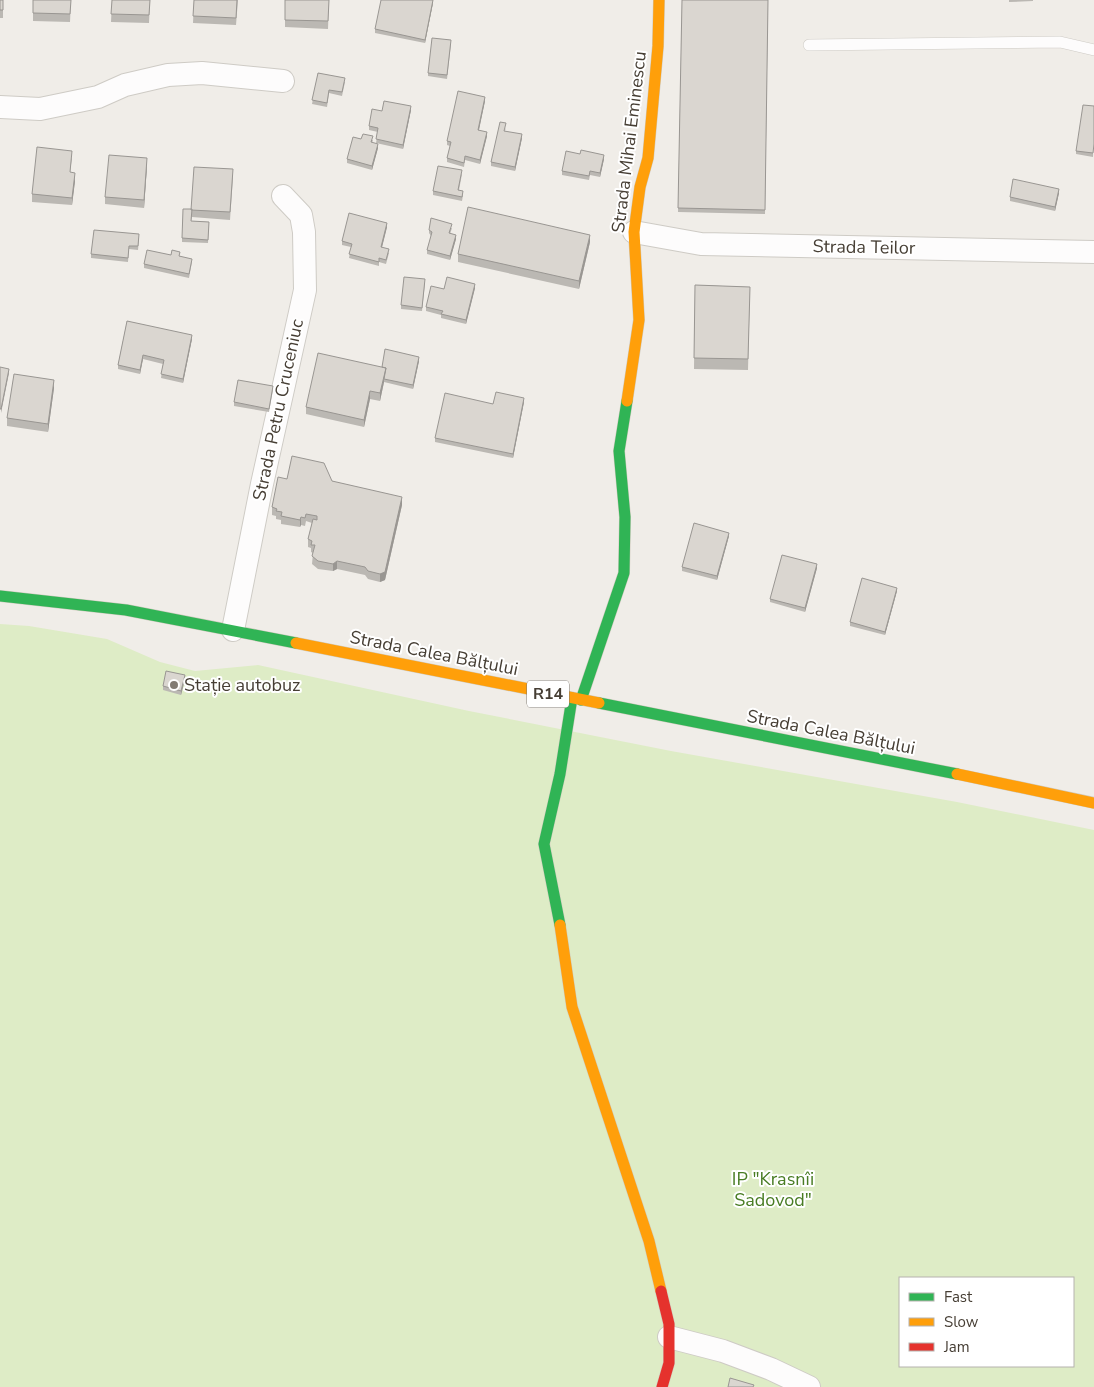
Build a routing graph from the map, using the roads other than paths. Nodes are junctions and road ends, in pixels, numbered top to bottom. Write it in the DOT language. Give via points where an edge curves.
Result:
graph roads {
  1 [pos="659,0"];
  2 [pos="809,45"];
  3 [pos="1094,50"];
  4 [pos="283,81"];
  5 [pos="0,107"];
  6 [pos="283,196"];
  7 [pos="634,232"];
  8 [pos="1094,252"];
  9 [pos="0,596"];
  10 [pos="233,630"];
  11 [pos="576,699"];
  12 [pos="1094,803"];
  13 [pos="669,1337"];
  14 [pos="662,1387"];
  15 [pos="809,1387"];
  1 -- 7 [label="street, Strada Mihai Eminescu" via="648,158"];
  2 -- 3 [label="lane" via="1060,42"];
  4 -- 5 [label="street" via="202,74 168,75 125,85 98,97 40,109"];
  6 -- 10 [label="street, Strada Petru Cruceniuc" via="301,215 305,290"];
  7 -- 8 [label="street, Strada Teilor" via="701,244"];
  7 -- 11 [label="street, Strada Mihai Eminescu" via="639,320 619,451 625,517 624,573"];
  9 -- 10 [label="street, Strada Calea Bălțului / R14" via="126,610"];
  10 -- 11 [label="street, Strada Calea Bălțului / R14"];
  11 -- 12 [label="street, Strada Calea Bălțului / R14"];
  11 -- 13 [label="street, Strada Mihai Eminescu" via="544,844 572,1007 649,1241 669,1324"];
  13 -- 14 [label="street, Strada Mihai Eminescu" via="669,1363"];
  13 -- 15 [label="street" via="723,1351"];
}
